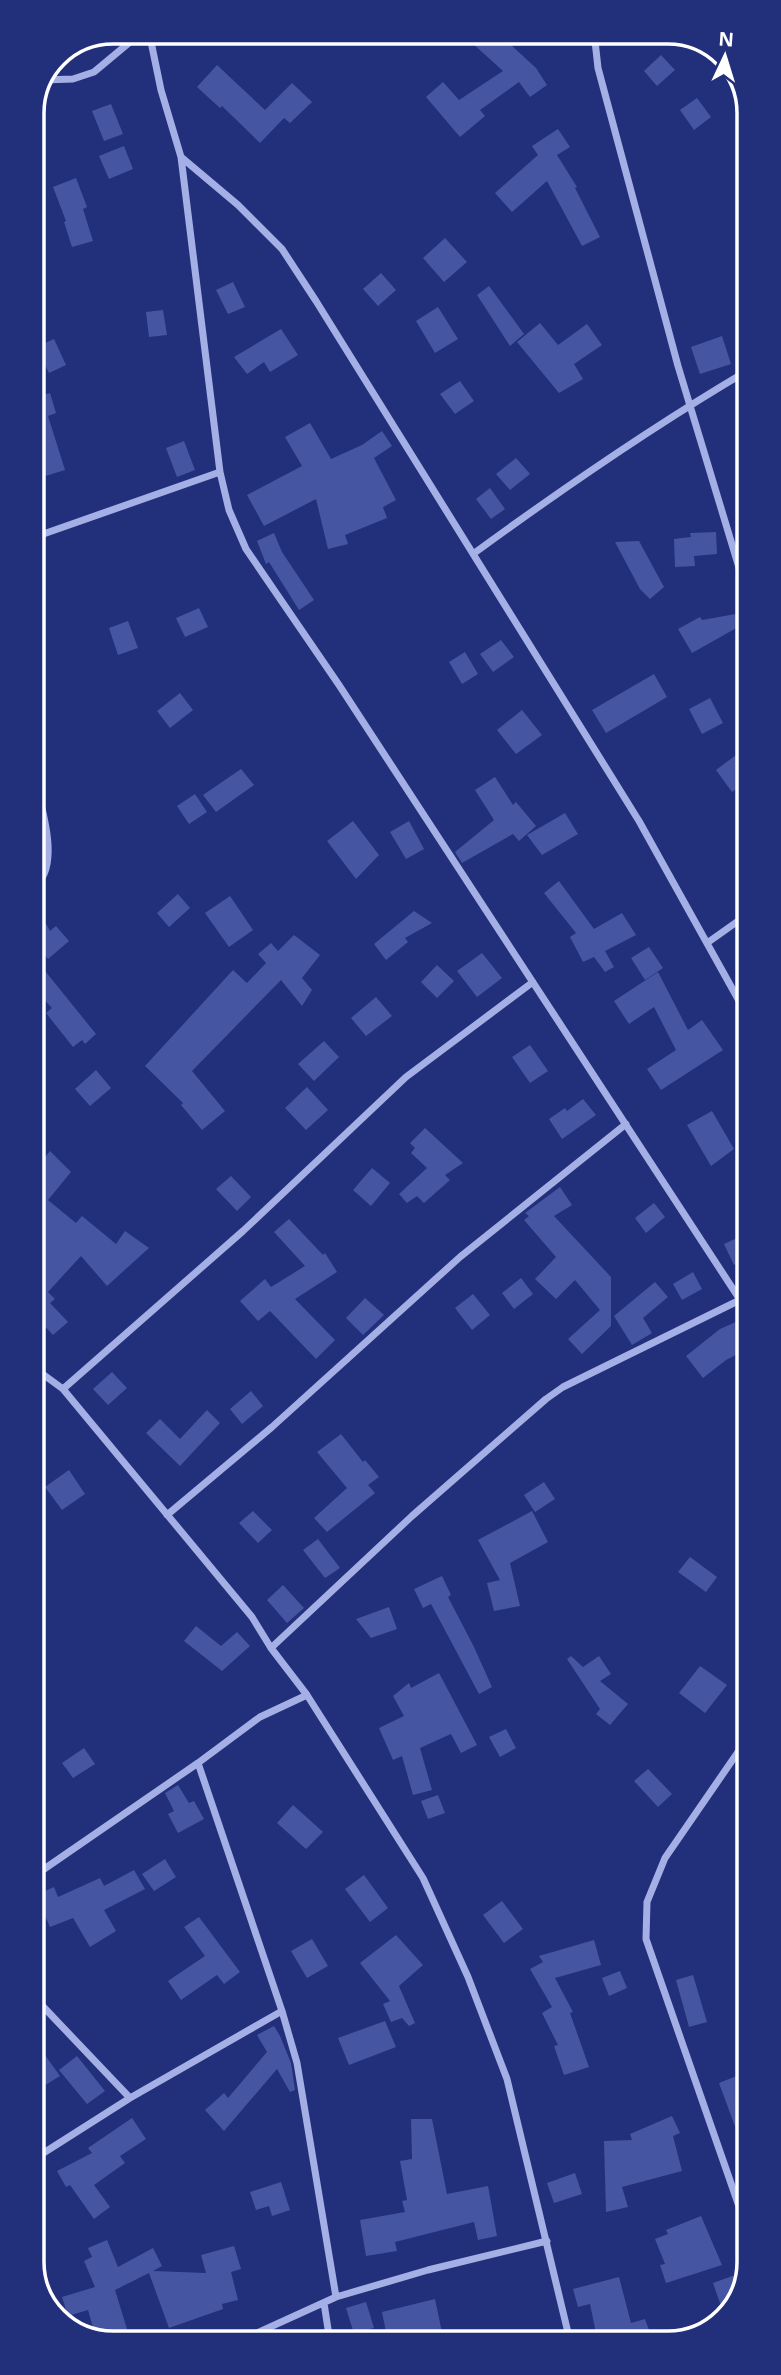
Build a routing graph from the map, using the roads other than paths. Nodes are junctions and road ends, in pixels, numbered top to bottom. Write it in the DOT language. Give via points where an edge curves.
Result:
graph roads {
  1 [pos="128,44"];
  2 [pos="152,44"];
  3 [pos="595,44"];
  4 [pos="53,80"];
  5 [pos="181,157"];
  6 [pos="737,377"];
  7 [pos="690,405"];
  8 [pos="220,472"];
  9 [pos="44,534"];
  10 [pos="472,554"];
  11 [pos="737,561"];
  12 [pos="44,824"];
  13 [pos="44,873"];
  14 [pos="737,922"];
  15 [pos="707,943"];
  16 [pos="533,982"];
  17 [pos="737,997"];
  18 [pos="626,1124"];
  19 [pos="737,1286"];
  20 [pos="737,1302"];
  21 [pos="44,1375"];
  22 [pos="63,1389"];
  23 [pos="167,1515"];
  24 [pos="271,1648"];
  25 [pos="307,1695"];
  26 [pos="737,1754"];
  27 [pos="198,1763"];
  28 [pos="44,1869"];
  29 [pos="44,2008"];
  30 [pos="282,2011"];
  31 [pos="130,2098"];
  32 [pos="44,2154"];
  33 [pos="737,2198"];
  34 [pos="547,2241"];
  35 [pos="336,2298"];
  36 [pos="324,2303"];
  37 [pos="261,2331"];
  38 [pos="328,2331"];
  39 [pos="568,2331"];
  1 -- 4 [label="street" via="94,72"];
  2 -- 5 [label="street"];
  3 -- 7 [label="street"];
  5 -- 8 [label="street"];
  5 -- 10 [label="street" via="282,250"];
  6 -- 7 [label="street"];
  7 -- 10 [label="street"];
  7 -- 11 [label="street"];
  8 -- 9 [label="street"];
  8 -- 16 [label="street" via="229,510 246,549"];
  10 -- 15 [label="street" via="639,821"];
  12 -- 13 [label="street" via="50,851"];
  14 -- 15 [label="street"];
  15 -- 17 [label="street"];
  16 -- 18 [label="street"];
  16 -- 22 [label="street" via="407,1077 243,1231"];
  18 -- 19 [label="street"];
  18 -- 23 [label="street" via="460,1257"];
  20 -- 24 [label="street" via="546,1399"];
  21 -- 22 [label="street"];
  22 -- 23 [label="street"];
  23 -- 24 [label="street" via="252,1617"];
  24 -- 25 [label="street"];
  25 -- 27 [label="street" via="260,1717"];
  25 -- 34 [label="street" via="423,1878 468,1977 507,2079"];
  26 -- 33 [label="street" via="666,1858 647,1902 646,1939"];
  27 -- 28 [label="street"];
  27 -- 30 [label="street"];
  29 -- 31 [label="street"];
  30 -- 31 [label="street"];
  30 -- 35 [label="street" via="298,2063"];
  31 -- 32 [label="street"];
  34 -- 35 [label="street"];
  34 -- 39 [label="street"];
  35 -- 36 [label="street"];
  36 -- 37 [label="street"];
  36 -- 38 [label="street"];
}
